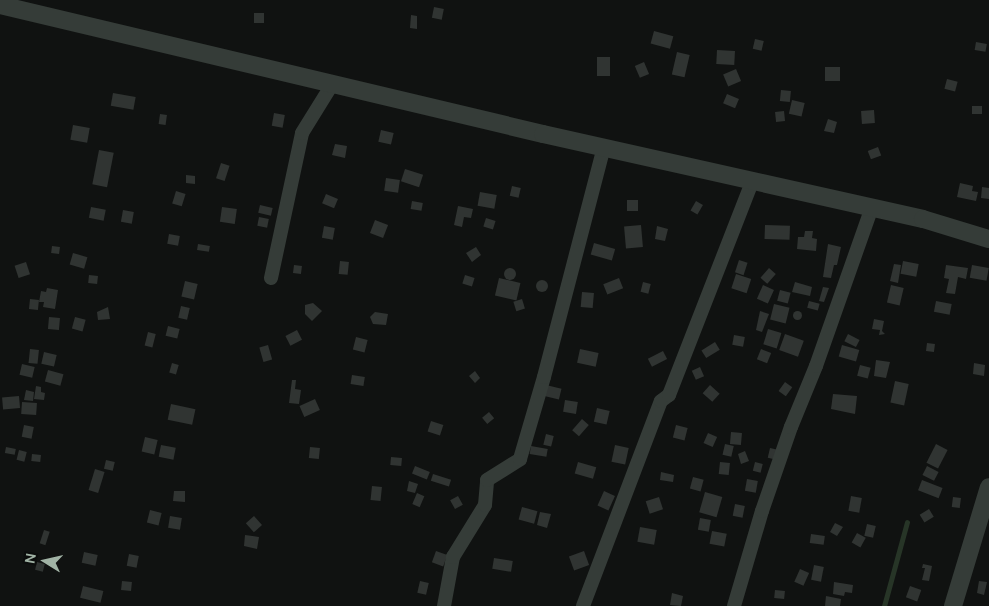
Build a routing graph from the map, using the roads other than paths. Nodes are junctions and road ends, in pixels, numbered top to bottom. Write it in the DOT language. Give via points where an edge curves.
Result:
graph roads {
  1 [pos="0,4"];
  2 [pos="333,83"];
  3 [pos="604,147"];
  4 [pos="753,180"];
  5 [pos="872,207"];
  6 [pos="989,239"];
  7 [pos="271,278"];
  8 [pos="989,487"];
  9 [pos="444,606"];
  10 [pos="583,606"];
  11 [pos="734,606"];
  12 [pos="952,606"];
  1 -- 2 [label="street"];
  2 -- 3 [label="street"];
  2 -- 7 [label="street" via="302,133"];
  3 -- 4 [label="street"];
  3 -- 9 [label="street" via="520,460 487,480 485,505 452,558"];
  4 -- 5 [label="street"];
  4 -- 10 [label="street" via="669,395 661,401"];
  5 -- 6 [label="street"];
  5 -- 11 [label="street" via="781,455"];
  8 -- 12 [label="street"];
}
